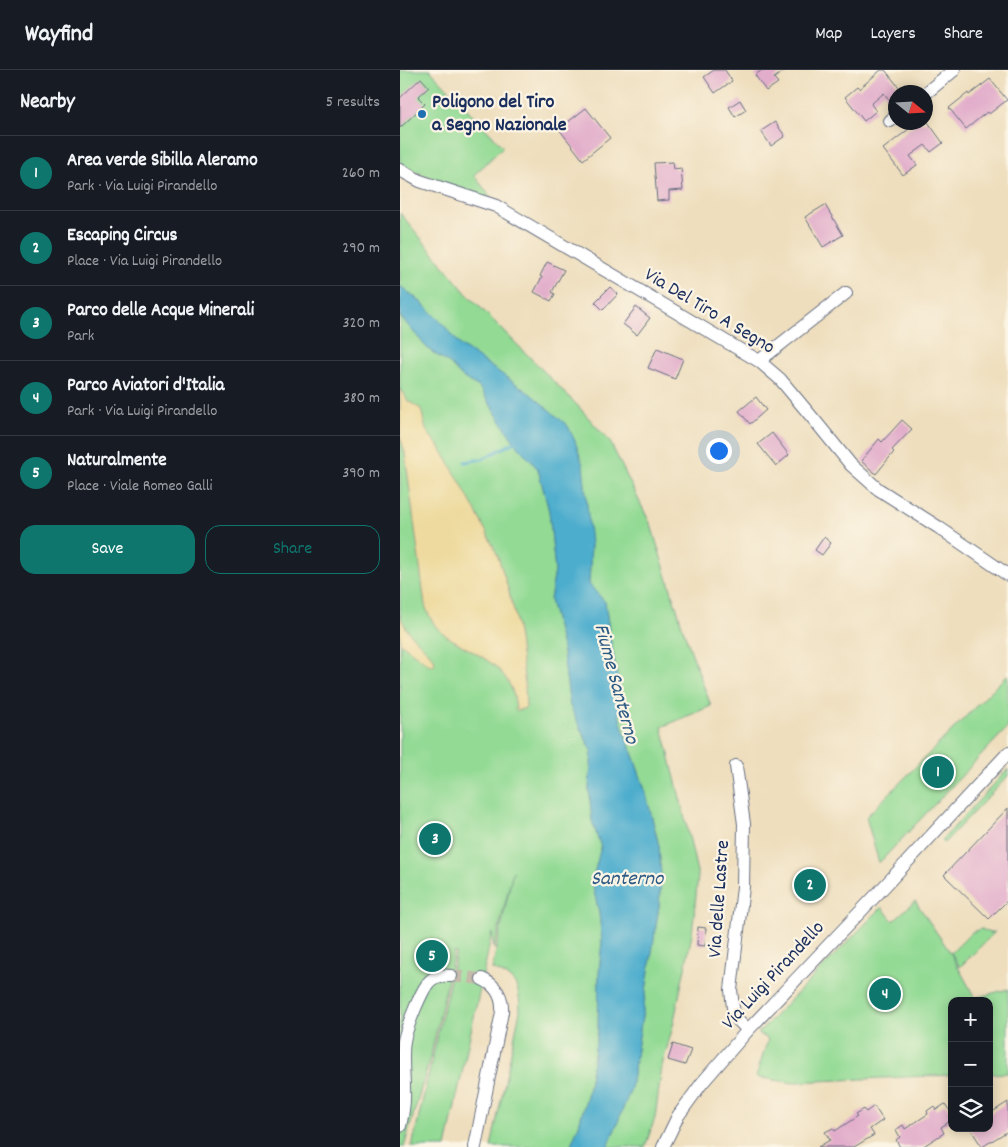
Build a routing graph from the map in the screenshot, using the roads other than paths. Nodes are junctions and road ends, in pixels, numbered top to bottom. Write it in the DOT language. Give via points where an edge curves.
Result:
graph roads {
  1 [pos="954,70"];
  2 [pos="933,87"];
  3 [pos="400,170"];
  4 [pos="846,293"];
  5 [pos="759,361"];
  6 [pos="1008,575"];
  7 [pos="1008,753"];
  8 [pos="736,766"];
  9 [pos="451,976"];
  10 [pos="482,979"];
  11 [pos="748,1030"];
  12 [pos="400,1126"];
  13 [pos="475,1147"];
  14 [pos="663,1147"];
  1 -- 2 [label="street"];
  3 -- 5 [label="street, Via Del Tiro A Segno" via="420,181 496,206"];
  4 -- 5 [label="street"];
  5 -- 6 [label="street, Via Del Tiro A Segno" via="780,380 851,465 878,489"];
  7 -- 11 [label="street, Via Luigi Pirandello"];
  8 -- 11 [label="street, Via delle Lastre" via="744,824 743,887 732,990 734,1016"];
  9 -- 12 [label="street" via="442,975 431,980 408,1026 403,1050 404,1099"];
  10 -- 13 [label="street" via="497,992 502,1012"];
  11 -- 14 [label="street, Via Luigi Pirandello" via="696,1090 678,1116"];
}
